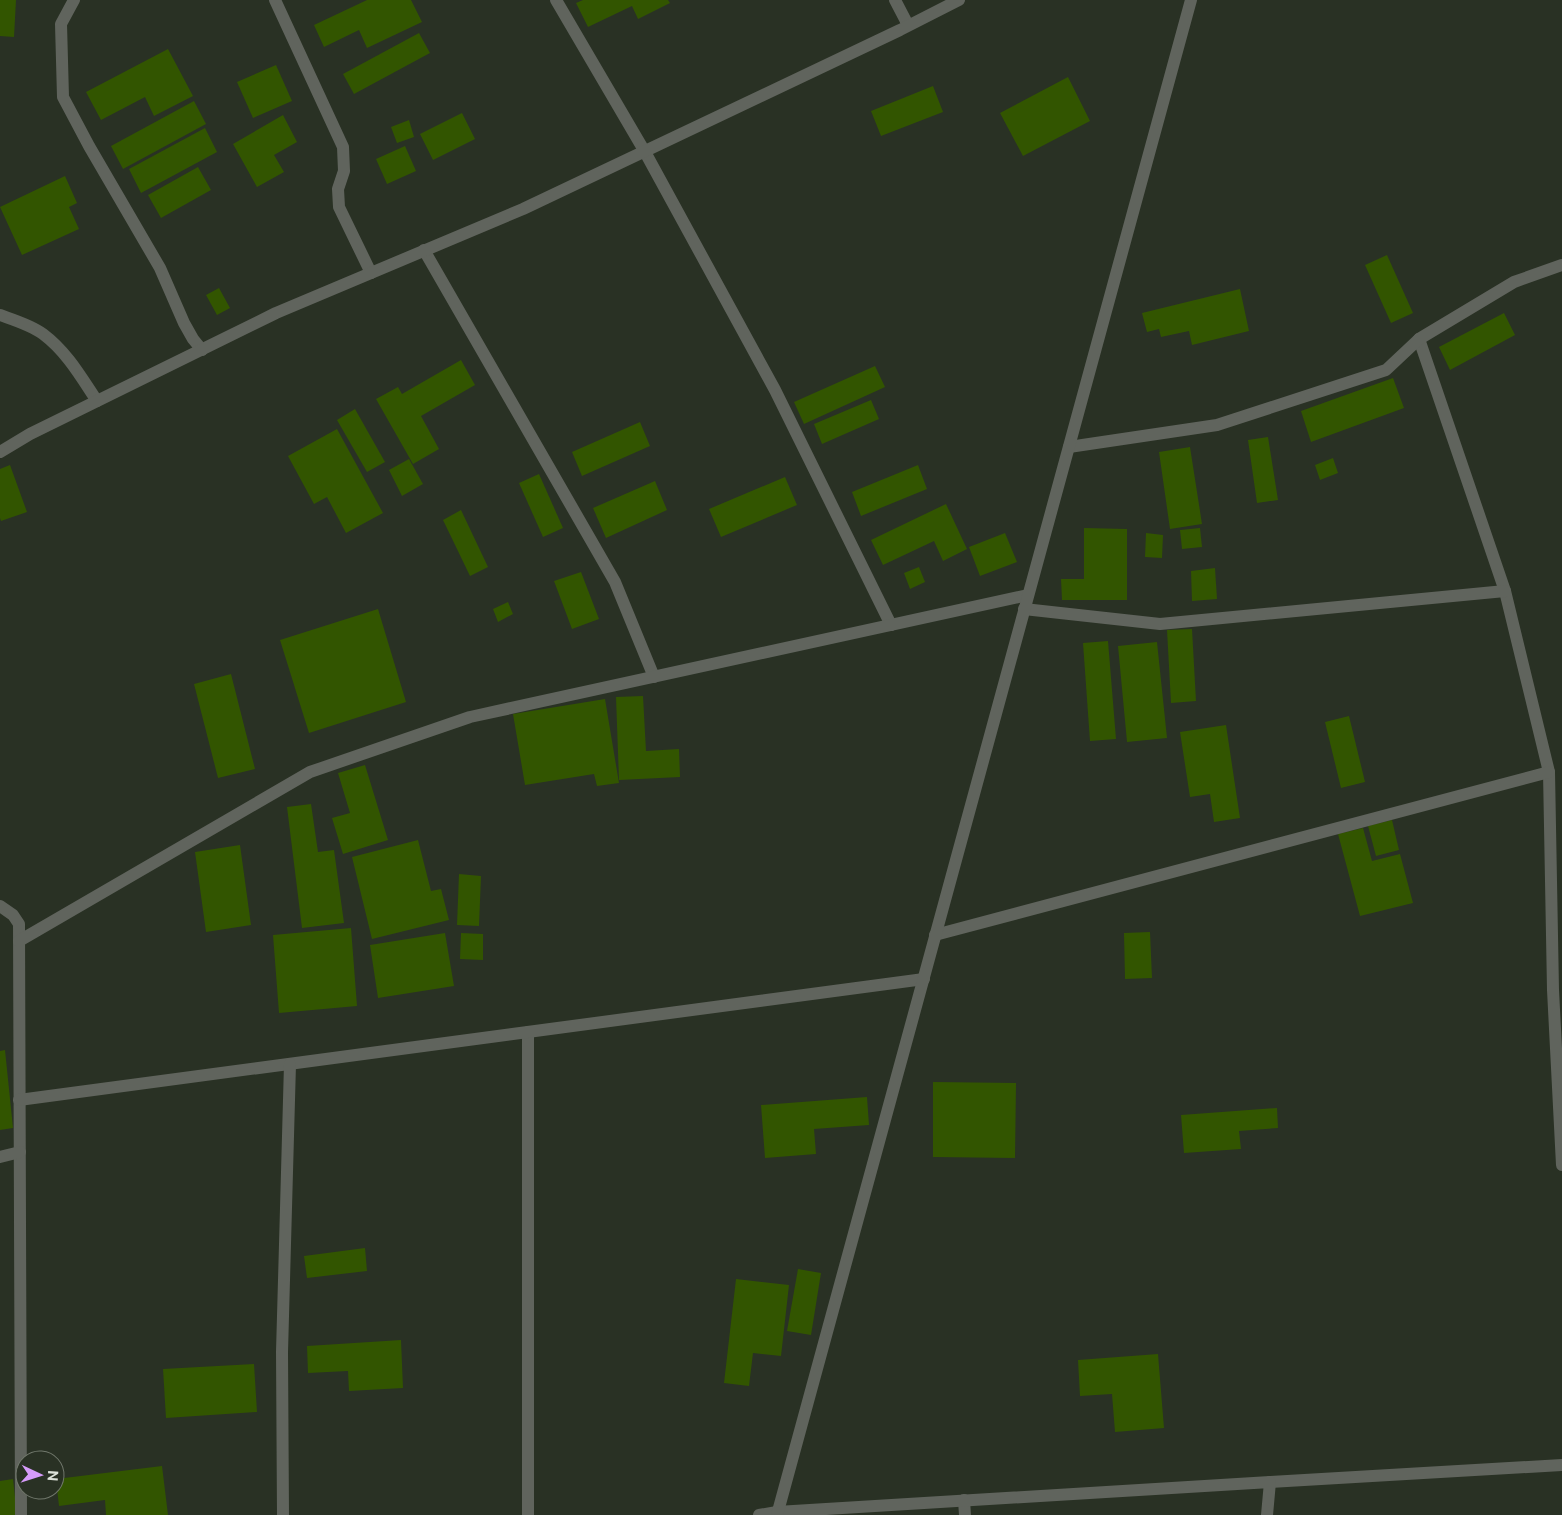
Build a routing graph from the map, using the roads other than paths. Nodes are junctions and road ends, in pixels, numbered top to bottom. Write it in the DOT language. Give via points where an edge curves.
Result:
graph roads {
  1 [pos="74,0"];
  2 [pos="276,0"];
  3 [pos="556,0"];
  4 [pos="895,0"];
  5 [pos="959,0"];
  6 [pos="1191,0"];
  7 [pos="908,25"];
  8 [pos="644,152"];
  9 [pos="424,250"];
  10 [pos="1562,265"];
  11 [pos="371,273"];
  12 [pos="0,315"];
  13 [pos="1420,339"];
  14 [pos="202,350"];
  15 [pos="98,401"];
  16 [pos="1069,447"];
  17 [pos="0,452"];
  18 [pos="1505,591"];
  19 [pos="1028,595"];
  20 [pos="1024,609"];
  21 [pos="891,625"];
  22 [pos="654,677"];
  23 [pos="1549,772"];
  24 [pos="0,906"];
  25 [pos="935,935"];
  26 [pos="19,941"];
  27 [pos="924,979"];
  28 [pos="1558,989"];
  29 [pos="528,1032"];
  30 [pos="290,1064"];
  31 [pos="19,1100"];
  32 [pos="20,1152"];
  33 [pos="0,1157"];
  34 [pos="1562,1165"];
  35 [pos="1562,1465"];
  36 [pos="1270,1482"];
  37 [pos="964,1500"];
  38 [pos="777,1514"];
  39 [pos="21,1515"];
  40 [pos="283,1515"];
  41 [pos="528,1515"];
  42 [pos="759,1515"];
  43 [pos="965,1515"];
  44 [pos="1267,1515"];
  1 -- 14 [label="street" via="61,24 64,97 160,268 184,323"];
  2 -- 11 [label="street" via="343,147 344,171 338,189 338,208"];
  3 -- 8 [label="street"];
  4 -- 7 [label="street"];
  5 -- 7 [label="street"];
  6 -- 16 [label="street"];
  7 -- 8 [label="street"];
  8 -- 9 [label="street" via="523,209"];
  8 -- 21 [label="street" via="775,390"];
  9 -- 11 [label="street"];
  9 -- 22 [label="street" via="615,582"];
  10 -- 13 [label="street" via="1514,282"];
  11 -- 14 [label="street" via="276,313"];
  12 -- 15 [label="street" via="42,333 64,353"];
  13 -- 16 [label="street" via="1386,370 1217,425"];
  13 -- 18 [label="street"];
  14 -- 15 [label="street"];
  15 -- 17 [label="street"];
  16 -- 19 [label="street"];
  18 -- 20 [label="street" via="1160,624"];
  18 -- 23 [label="street"];
  19 -- 20 [label="street"];
  19 -- 21 [label="street"];
  20 -- 25 [label="street"];
  21 -- 22 [label="street"];
  22 -- 26 [label="street" via="470,717 310,772"];
  23 -- 25 [label="street"];
  23 -- 28 [label="street"];
  24 -- 26 [label="street" via="19,924"];
  25 -- 27 [label="street"];
  26 -- 31 [label="street"];
  27 -- 29 [label="street"];
  27 -- 38 [label="street"];
  28 -- 34 [label="street"];
  29 -- 30 [label="street"];
  29 -- 41 [label="street"];
  30 -- 31 [label="street"];
  30 -- 40 [label="street" via="282,1352"];
  31 -- 32 [label="street"];
  32 -- 33 [label="street"];
  32 -- 39 [label="street"];
  35 -- 36 [label="street"];
  36 -- 37 [label="street"];
  36 -- 44 [label="street"];
  37 -- 38 [label="street"];
  37 -- 43 [label="street"];
  38 -- 42 [label="street"];
}
